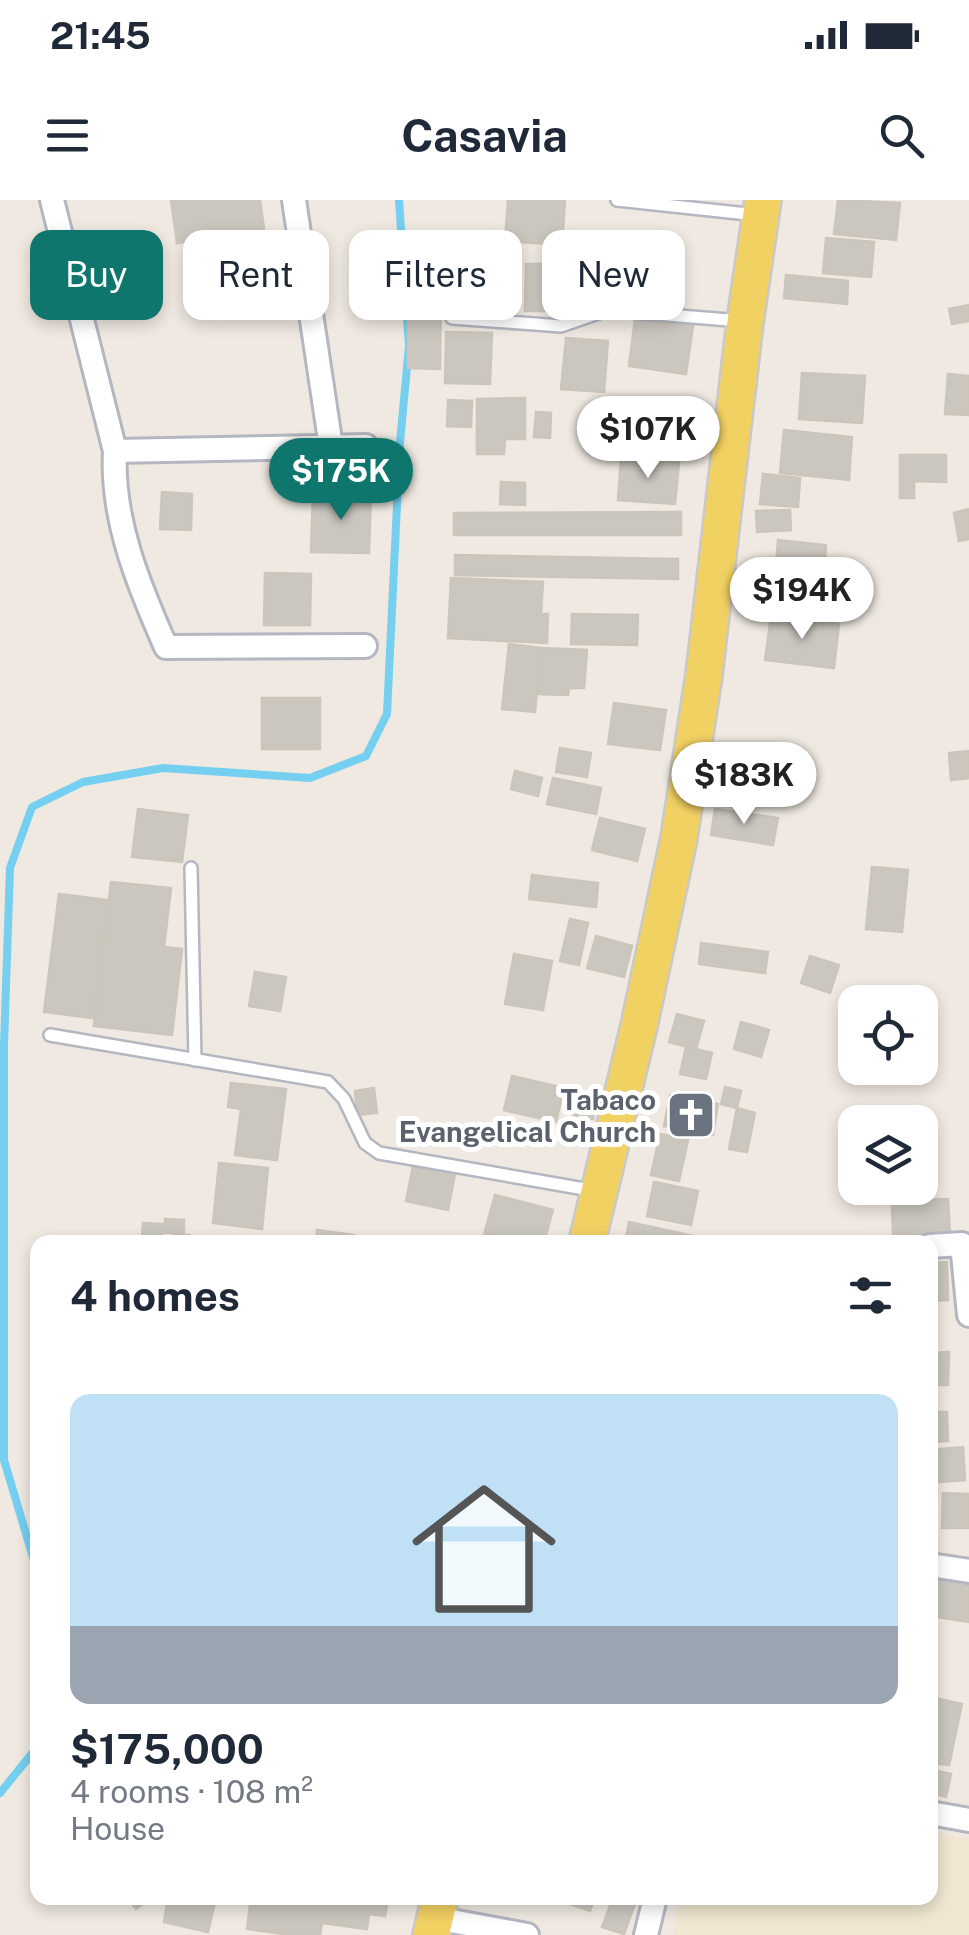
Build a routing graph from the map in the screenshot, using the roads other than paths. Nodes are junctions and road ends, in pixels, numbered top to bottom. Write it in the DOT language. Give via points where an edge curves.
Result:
graph roads {
  1 [pos="52,200"];
  2 [pos="294,200"];
  3 [pos="617,200"];
  4 [pos="762,208"];
  5 [pos="479,320"];
  6 [pos="745,322"];
  7 [pos="331,446"];
  8 [pos="366,446"];
  9 [pos="114,451"];
  10 [pos="364,646"];
  11 [pos="192,868"];
  12 [pos="50,1035"];
  13 [pos="196,1060"];
  14 [pos="598,1191"];
  15 [pos="589,1235"];
  16 [pos="938,1246"];
  17 [pos="969,1315"];
  18 [pos="938,1566"];
  19 [pos="969,1571"];
  20 [pos="938,1814"];
  21 [pos="969,1820"];
  22 [pos="653,1905"];
  23 [pos="435,1917"];
  24 [pos="527,1935"];
  25 [pos="646,1935"];
  1 -- 9 [label="street"];
  2 -- 7 [label="street"];
  3 -- 4 [label="lane"];
  4 -- 6 [label="main road"];
  5 -- 6 [label="lane" via="561,326 607,310"];
  6 -- 14 [label="main road" via="680,838"];
  7 -- 8 [label="street"];
  7 -- 9 [label="street"];
  9 -- 10 [label="street" via="113,478 130,554 166,647"];
  11 -- 13 [label="lane"];
  12 -- 13 [label="lane"];
  13 -- 14 [label="lane" via="328,1082 379,1153"];
  14 -- 15 [label="main road"];
  16 -- 17 [label="street" via="962,1244"];
  18 -- 19 [label="street"];
  20 -- 21 [label="street"];
  22 -- 25 [label="street"];
  23 -- 24 [label="street"];
}
